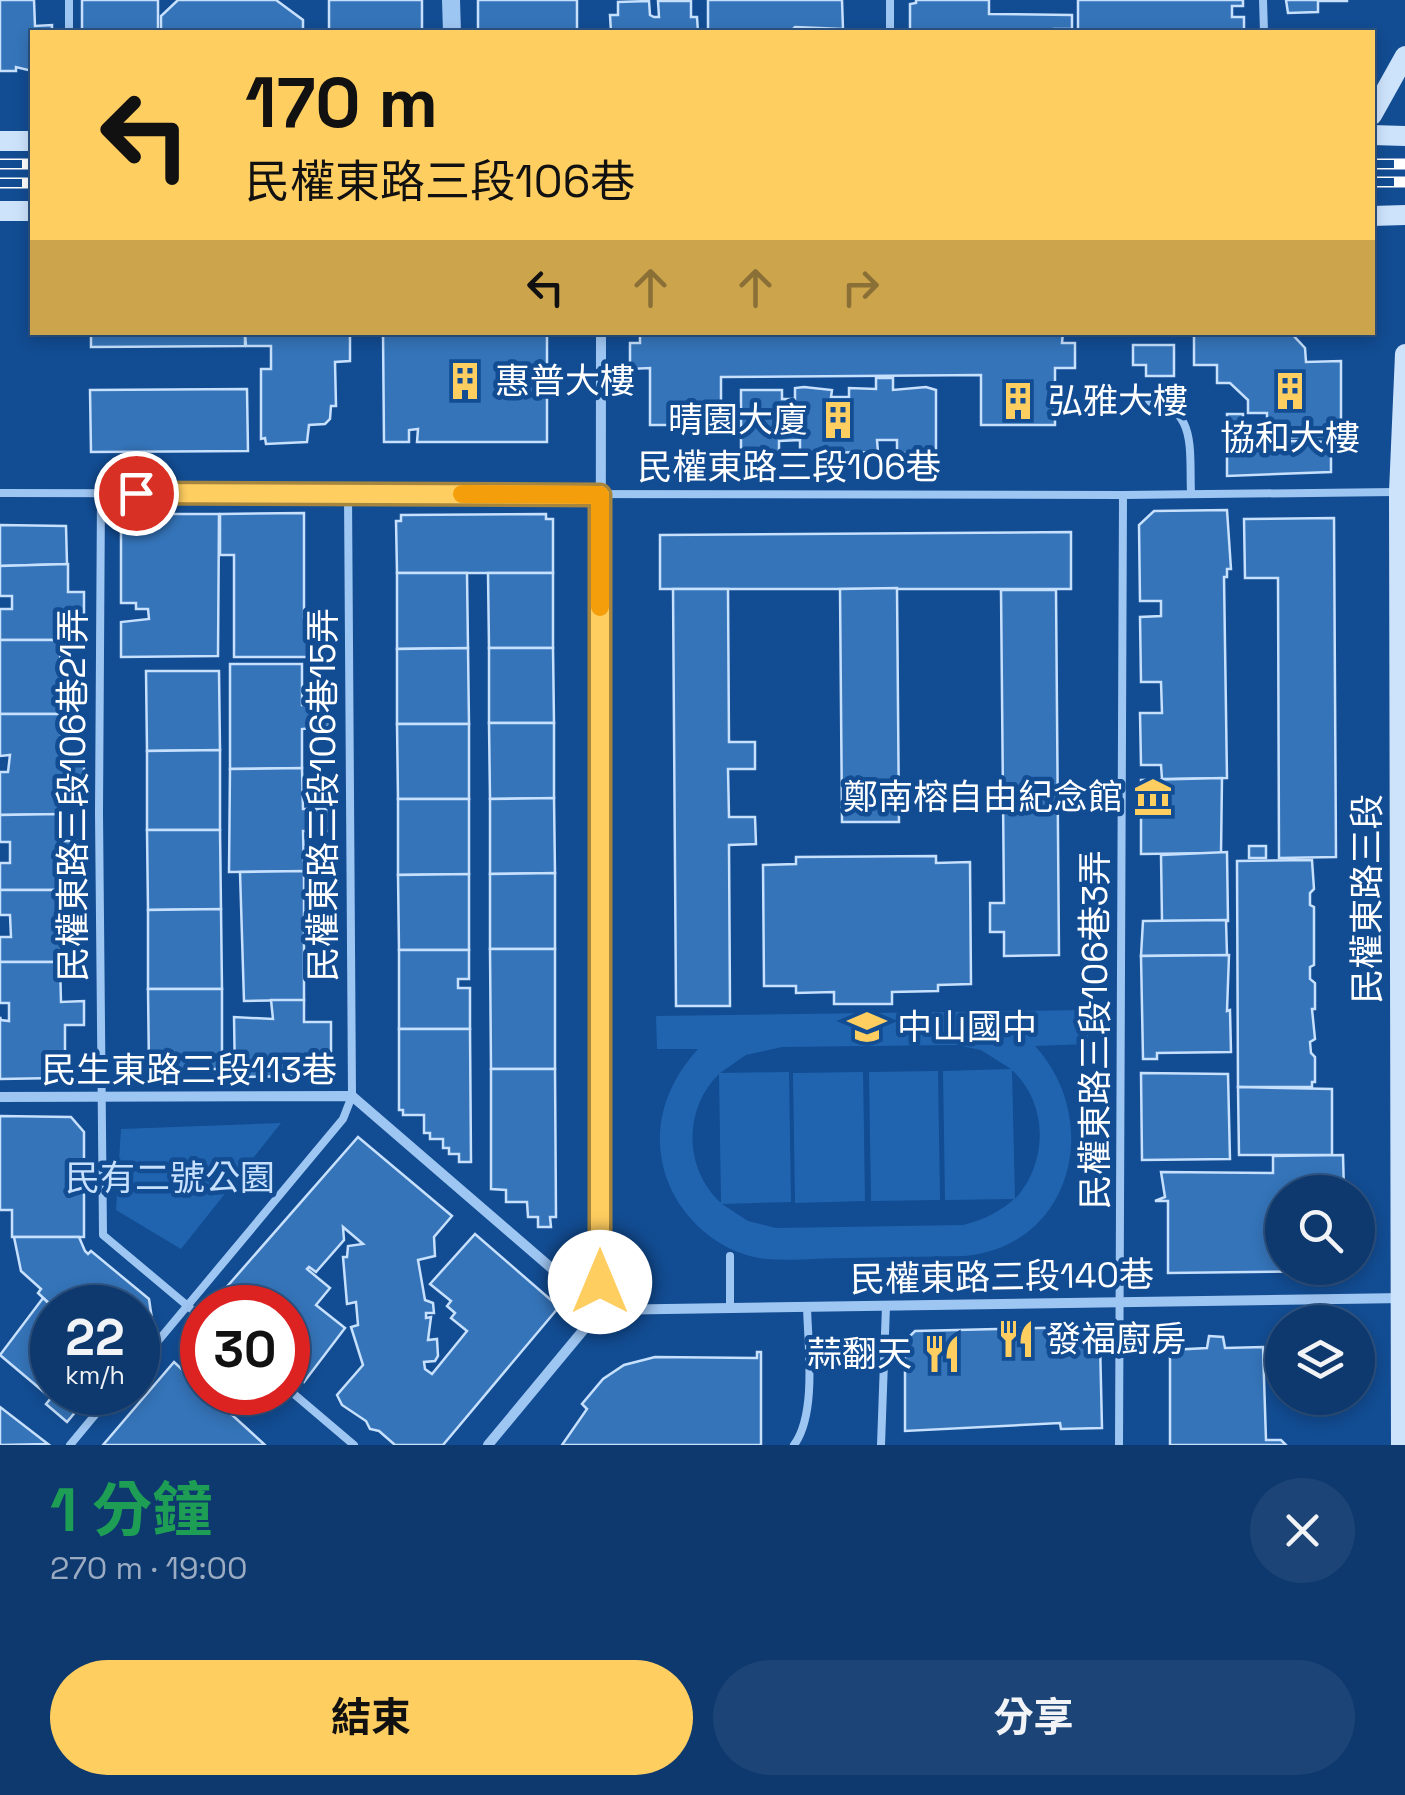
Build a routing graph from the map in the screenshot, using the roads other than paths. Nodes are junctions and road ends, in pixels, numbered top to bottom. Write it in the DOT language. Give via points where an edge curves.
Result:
graph roads {
  1 [pos="69,0"];
  2 [pos="452,0"];
  3 [pos="890,0"];
  4 [pos="1264,0"];
  5 [pos="70,30"];
  6 [pos="452,30"];
  7 [pos="890,30"];
  8 [pos="1264,30"];
  9 [pos="1405,56"];
  10 [pos="1375,110"];
  11 [pos="1375,135"];
  12 [pos="1405,136"];
  13 [pos="0,141"];
  14 [pos="30,141"];
  15 [pos="30,211"];
  16 [pos="0,212"];
  17 [pos="1405,215"];
  18 [pos="1375,216"];
  19 [pos="600,335"];
  20 [pos="1405,354"];
  21 [pos="1136,400"];
  22 [pos="1399,492"];
  23 [pos="0,493"];
  24 [pos="100,493"];
  25 [pos="348,494"];
  26 [pos="1191,494"];
  27 [pos="600,495"];
  28 [pos="1123,495"];
  29 [pos="102,1096"];
  30 [pos="352,1096"];
  31 [pos="0,1097"];
  32 [pos="730,1256"];
  33 [pos="205,1285"];
  34 [pos="1403,1298"];
  35 [pos="180,1299"];
  36 [pos="1122,1302"];
  37 [pos="886,1306"];
  38 [pos="807,1307"];
  39 [pos="730,1308"];
  40 [pos="600,1310"];
  41 [pos="180,1315"];
  42 [pos="160,1339"];
  43 [pos="310,1408"];
  44 [pos="95,1415"];
  45 [pos="70,1445"];
  46 [pos="354,1445"];
  47 [pos="488,1445"];
  48 [pos="794,1445"];
  49 [pos="881,1445"];
  50 [pos="1120,1445"];
  51 [pos="1401,1445"];
  1 -- 5 [label="lane"];
  2 -- 6 [label="street"];
  3 -- 7 [label="lane"];
  4 -- 8 [label="lane"];
  9 -- 10 [label="main road"];
  11 -- 12 [label="main road"];
  13 -- 14 [label="main road"];
  15 -- 16 [label="main road"];
  17 -- 18 [label="main road"];
  19 -- 27 [label="street"];
  20 -- 22 [label="main road, 民權東路三段"];
  21 -- 26 [label="lane" via="1175,408 1189,432"];
  22 -- 26 [label="lane, 民權東路三段106巷"];
  22 -- 34 [label="main road, 民權東路三段"];
  23 -- 24 [label="lane, 民權東路三段106巷"];
  24 -- 25 [label="lane, 民權東路三段106巷"];
  24 -- 29 [label="lane, 民權東路三段106巷21弄"];
  25 -- 27 [label="lane, 民權東路三段106巷"];
  25 -- 30 [label="lane, 民權東路三段106巷15弄"];
  26 -- 28 [label="lane, 民權東路三段106巷"];
  27 -- 28 [label="lane, 民權東路三段106巷"];
  27 -- 40 [label="street"];
  28 -- 36 [label="lane, 民權東路三段106巷3弄"];
  29 -- 30 [label="street, 民生東路三段113巷"];
  29 -- 31 [label="street, 民生東路三段113巷"];
  29 -- 35 [label="lane, 民權東路三段106巷21弄" via="103,1234"];
  30 -- 33 [label="lane" via="342,1119"];
  30 -- 40 [label="street, 民生東路三段113巷"];
  32 -- 39 [label="lane"];
  34 -- 36 [label="street, 民權東路三段140巷"];
  34 -- 51 [label="main road, 民權東路三段"];
  36 -- 37 [label="street, 民權東路三段140巷"];
  36 -- 50 [label="lane, 民權東路三段106巷3弄"];
  37 -- 38 [label="street, 民權東路三段140巷"];
  37 -- 49 [label="lane"];
  38 -- 39 [label="street, 民權東路三段140巷"];
  38 -- 48 [label="lane" via="808,1402"];
  39 -- 40 [label="street, 民權東路三段140巷"];
  40 -- 47 [label="street"];
  41 -- 42 [label="lane"];
  43 -- 46 [label="lane"];
  44 -- 45 [label="lane"];
}
